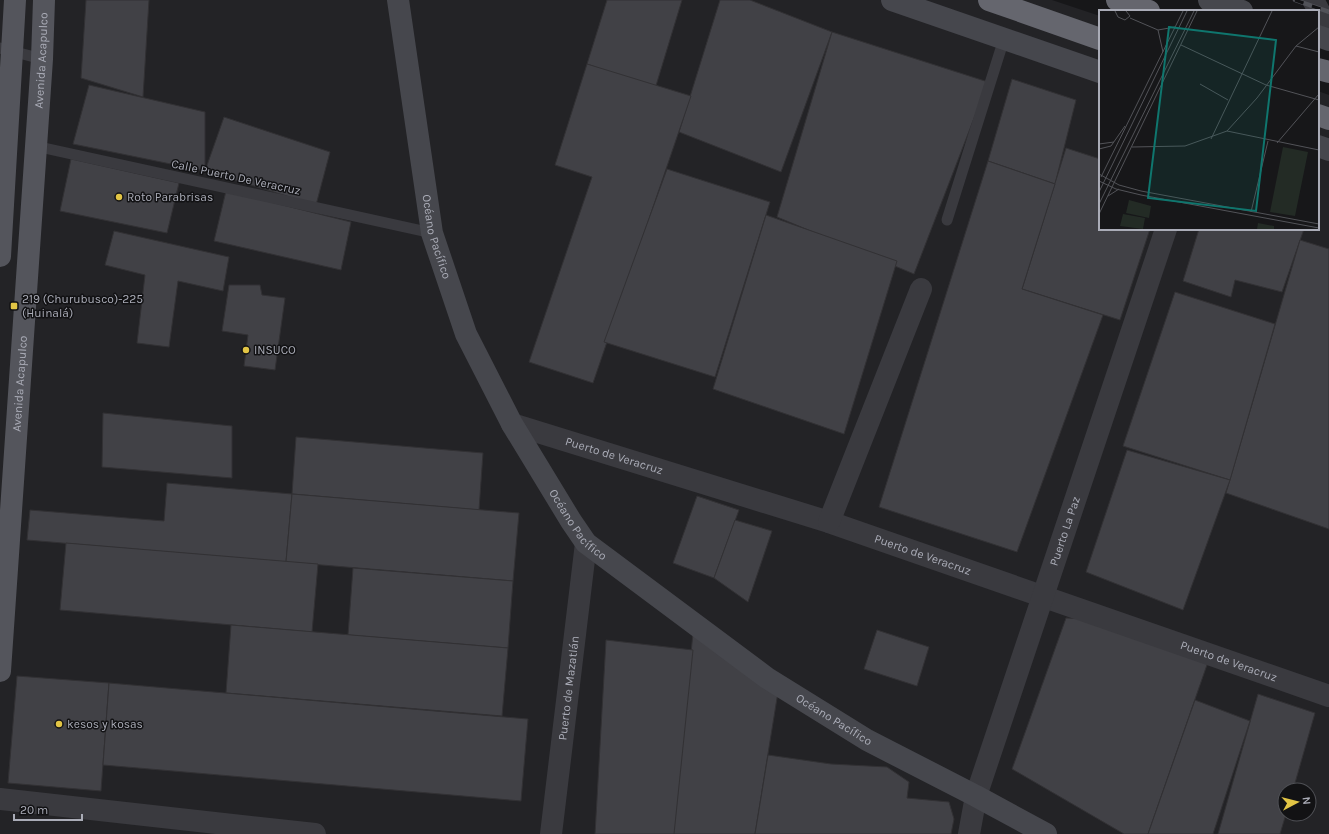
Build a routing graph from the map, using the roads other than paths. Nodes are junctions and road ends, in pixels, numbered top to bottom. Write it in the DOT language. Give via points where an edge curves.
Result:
graph roads {
  1 [pos="15,0"];
  2 [pos="44,0"];
  3 [pos="398,0"];
  4 [pos="892,0"];
  5 [pos="989,0"];
  6 [pos="1117,0"];
  7 [pos="1210,0"];
  8 [pos="1313,0"];
  9 [pos="1146,10"];
  10 [pos="1239,10"];
  11 [pos="1319,10"];
  12 [pos="1319,11"];
  13 [pos="1329,29"];
  14 [pos="1319,36"];
  15 [pos="1004,39"];
  16 [pos="1099,39"];
  17 [pos="1329,40"];
  18 [pos="6,49"];
  19 [pos="42,59"];
  20 [pos="1319,69"];
  21 [pos="1099,72"];
  22 [pos="1329,72"];
  23 [pos="1319,115"];
  24 [pos="1329,119"];
  25 [pos="35,146"];
  26 [pos="1319,146"];
  27 [pos="1329,150"];
  28 [pos="947,220"];
  29 [pos="1166,230"];
  30 [pos="432,233"];
  31 [pos="0,256"];
  32 [pos="921,288"];
  33 [pos="512,424"];
  34 [pos="829,522"];
  35 [pos="5,532"];
  36 [pos="586,543"];
  37 [pos="1043,597"];
  38 [pos="0,671"];
  39 [pos="1329,696"];
  40 [pos="976,796"];
  41 [pos="0,799"];
  42 [pos="315,834"];
  43 [pos="551,834"];
  44 [pos="969,834"];
  45 [pos="1046,834"];
  1 -- 18 [label="main road"];
  2 -- 19 [label="main road, Avenida Acapulco"];
  3 -- 30 [label="street, Océano Pacífico"];
  4 -- 15 [label="street"];
  5 -- 16 [label="highway"];
  6 -- 9 [label="highway"];
  7 -- 10 [label="street"];
  8 -- 11 [label="street"];
  12 -- 13 [label="street"];
  14 -- 17 [label="street"];
  15 -- 21 [label="street"];
  15 -- 28 [label="lane"];
  18 -- 19 [label="lane"];
  18 -- 31 [label="main road"];
  19 -- 25 [label="main road, Avenida Acapulco"];
  20 -- 22 [label="highway"];
  23 -- 24 [label="highway"];
  25 -- 30 [label="lane, Calle Puerto De Veracruz"];
  25 -- 35 [label="main road, Avenida Acapulco"];
  26 -- 27 [label="street"];
  29 -- 37 [label="street, Puerto La Paz"];
  30 -- 33 [label="street, Océano Pacífico" via="466,334"];
  32 -- 34 [label="street"];
  33 -- 34 [label="street, Puerto de Veracruz"];
  33 -- 36 [label="street, Océano Pacífico"];
  34 -- 37 [label="street, Puerto de Veracruz"];
  35 -- 38 [label="main road, Avenida Acapulco"];
  36 -- 40 [label="street, Océano Pacífico" via="767,678 867,740"];
  36 -- 43 [label="street, Puerto de Mazatlán"];
  37 -- 39 [label="street, Puerto de Veracruz"];
  37 -- 40 [label="street, Puerto La Paz"];
  40 -- 44 [label="street, Puerto La Paz"];
  40 -- 45 [label="street, Océano Pacífico"];
  41 -- 42 [label="street"];
}
